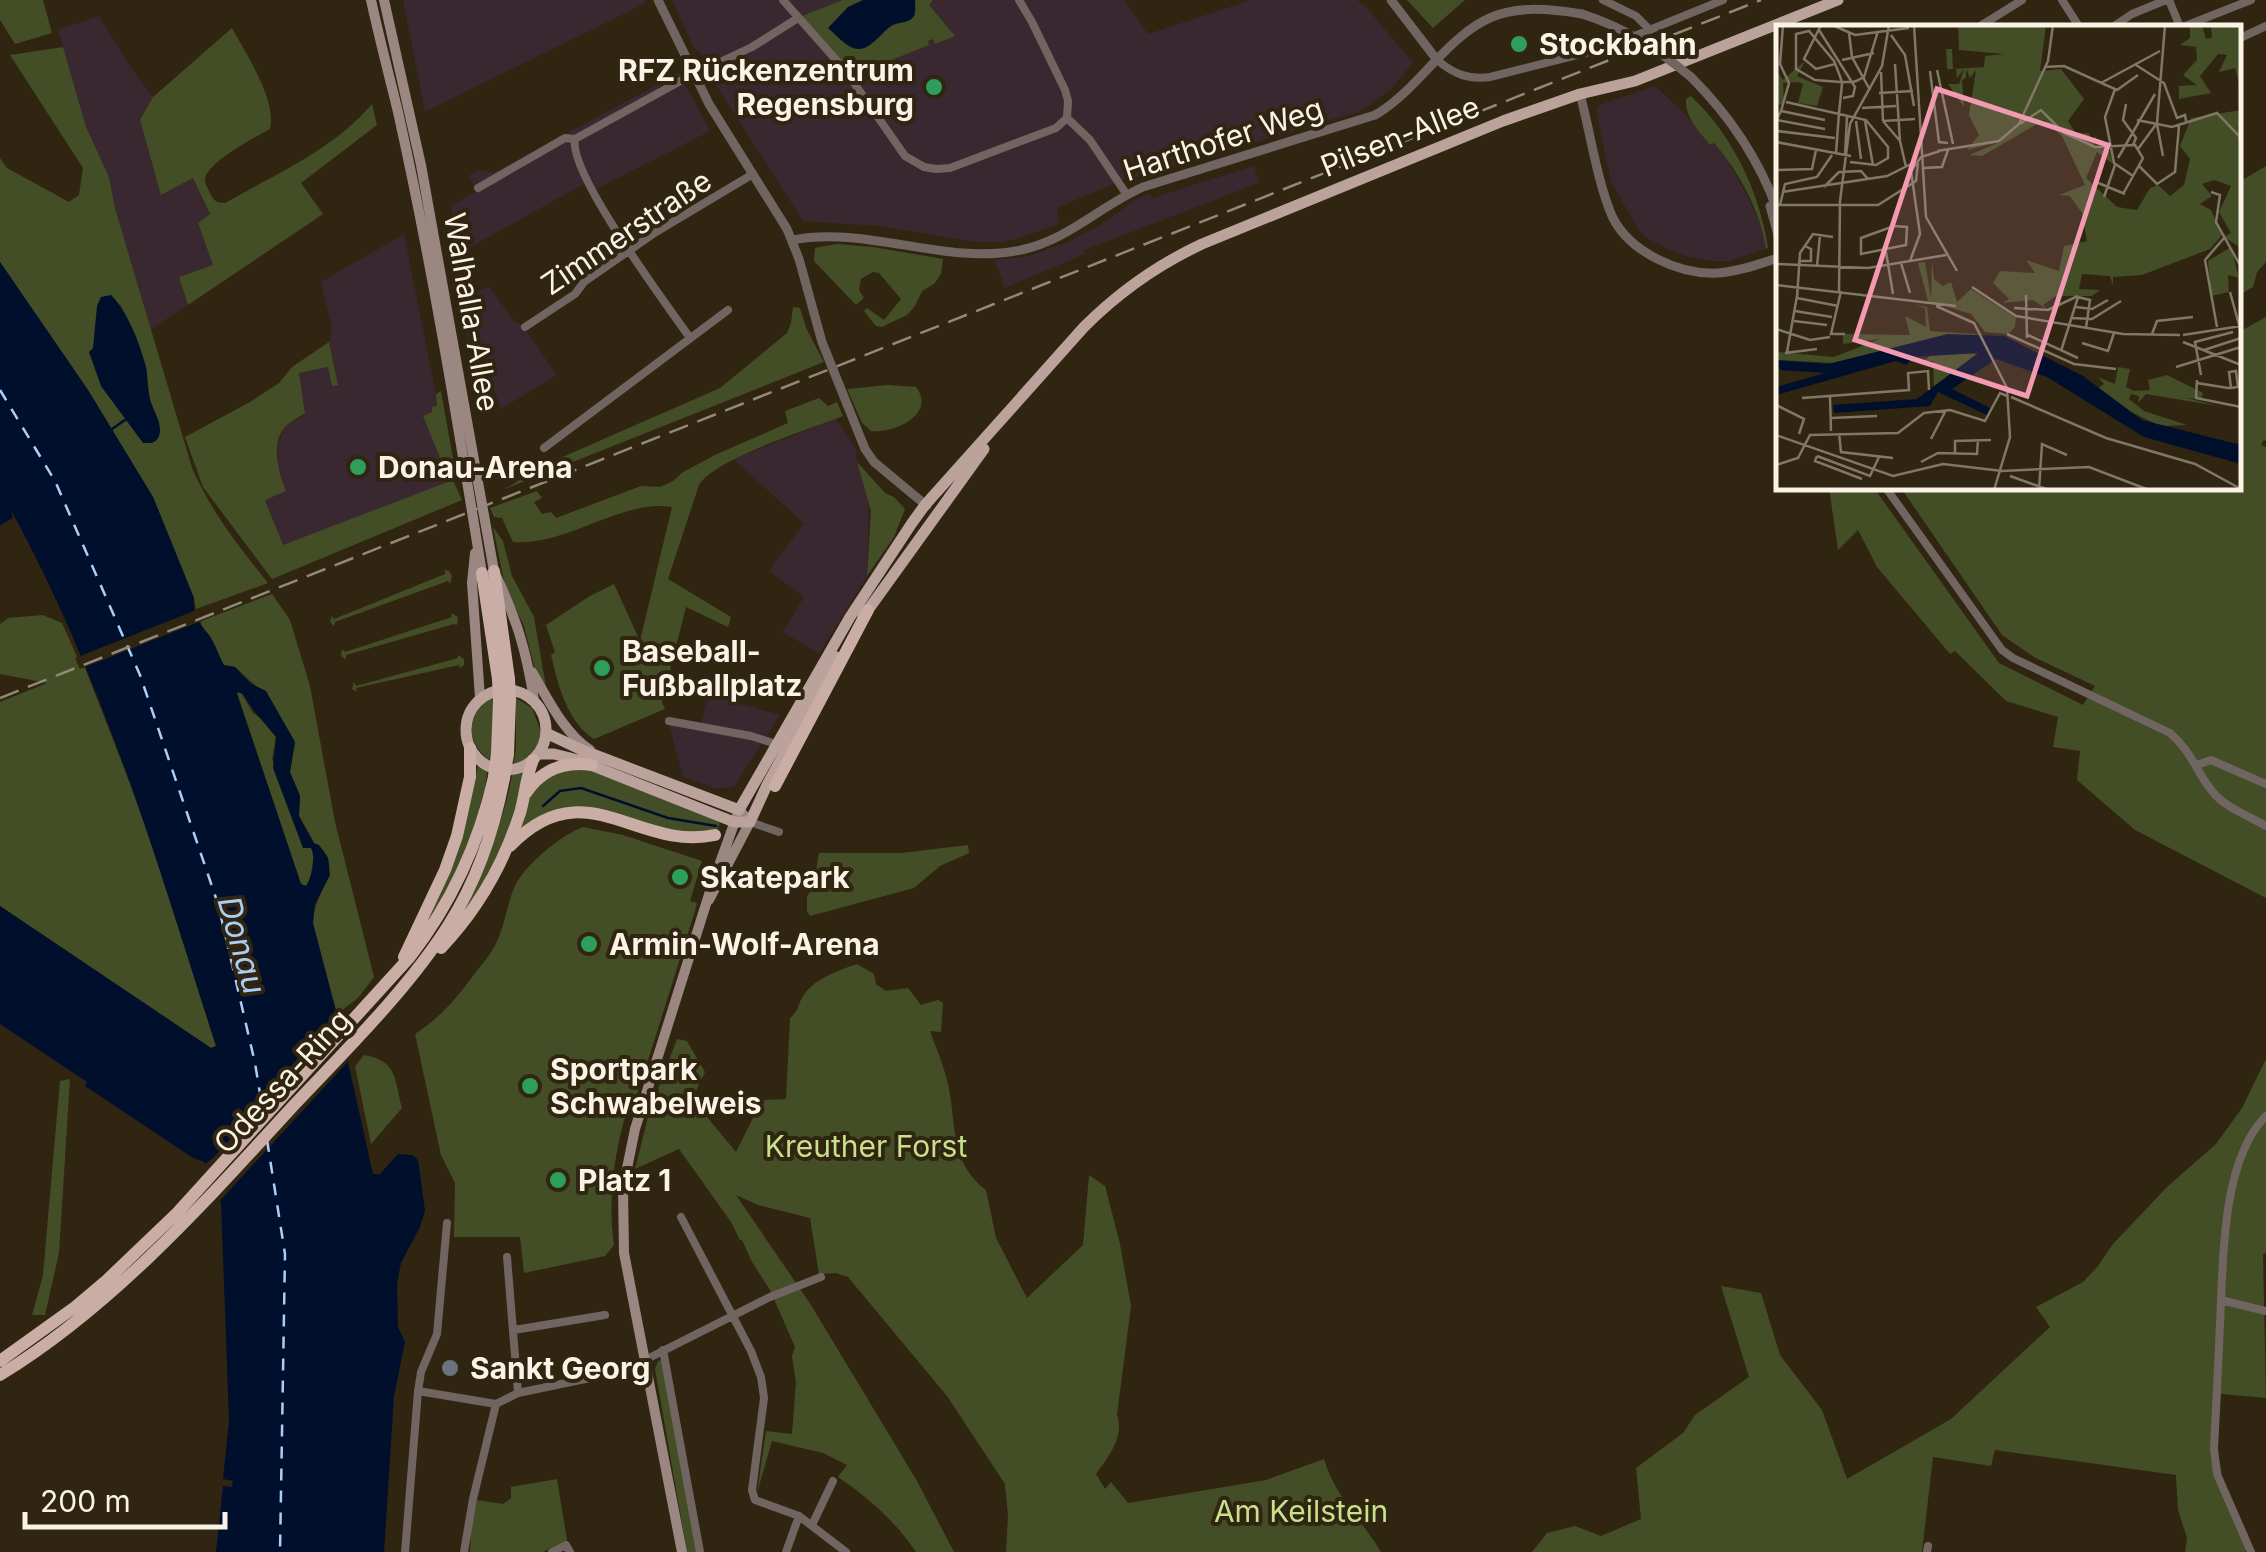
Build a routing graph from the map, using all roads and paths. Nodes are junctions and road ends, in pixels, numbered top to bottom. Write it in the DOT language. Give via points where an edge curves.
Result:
graph roads {
  1 [pos="371,0"];
  2 [pos="384,0"];
  3 [pos="658,0"];
  4 [pos="783,0"];
  5 [pos="1019,0"];
  6 [pos="1391,0"];
  7 [pos="1604,0"];
  8 [pos="1723,0"];
  9 [pos="1838,0"];
  10 [pos="2022,0"];
  11 [pos="2062,0"];
  12 [pos="2166,0"];
  13 [pos="2250,0"];
  14 [pos="2239,2"];
  15 [pos="798,18"];
  16 [pos="1982,25"];
  17 [pos="2078,25"];
  18 [pos="2116,25"];
  19 [pos="2178,25"];
  20 [pos="2187,25"];
  21 [pos="2266,26"];
  22 [pos="1649,29"];
  23 [pos="2241,38"];
  24 [pos="1437,60"];
  25 [pos="693,75"];
  26 [pos="1580,94"];
  27 [pos="1068,118"];
  28 [pos="575,138"];
  29 [pos="1759,170"];
  30 [pos="753,174"];
  31 [pos="478,188"];
  32 [pos="1127,195"];
  33 [pos="1776,206"];
  34 [pos="1776,228"];
  35 [pos="792,240"];
  36 [pos="630,250"];
  37 [pos="1776,259"];
  38 [pos="728,310"];
  39 [pos="524,327"];
  40 [pos="690,338"];
  41 [pos="1025,394"];
  42 [pos="544,448"];
  43 [pos="1887,490"];
  44 [pos="926,504"];
  45 [pos="937,514"];
  46 [pos="476,537"];
  47 [pos="889,568"];
  48 [pos="488,572"];
  49 [pos="868,610"];
  50 [pos="529,668"];
  51 [pos="480,698"];
  52 [pos="534,700"];
  53 [pos="669,721"];
  54 [pos="546,733"];
  55 [pos="776,744"];
  56 [pos="470,748"];
  57 [pos="502,754"];
  58 [pos="535,757"];
  59 [pos="596,760"];
  60 [pos="2196,765"];
  61 [pos="2266,784"];
  62 [pos="775,786"];
  63 [pos="525,794"];
  64 [pos="736,816"];
  65 [pos="750,822"];
  66 [pos="2266,826"];
  67 [pos="779,832"];
  68 [pos="715,835"];
  69 [pos="505,852"];
  70 [pos="708,900"];
  71 [pos="408,973"];
  72 [pos="2266,1116"];
  73 [pos="682,1216"];
  74 [pos="447,1224"];
  75 [pos="507,1257"];
  76 [pos="822,1277"];
  77 [pos="2221,1300"];
  78 [pos="2266,1311"];
  79 [pos="604,1315"];
  80 [pos="732,1316"];
  81 [pos="514,1330"];
  82 [pos="0,1342"];
  83 [pos="18,1348"];
  84 [pos="663,1350"];
  85 [pos="645,1359"];
  86 [pos="3,1371"];
  87 [pos="418,1391"];
  88 [pos="518,1393"];
  89 [pos="496,1404"];
  90 [pos="833,1481"];
  91 [pos="799,1516"];
  92 [pos="812,1526"];
  93 [pos="568,1549"];
  94 [pos="405,1552"];
  95 [pos="464,1552"];
  96 [pos="552,1552"];
  97 [pos="682,1552"];
  98 [pos="700,1552"];
  99 [pos="786,1552"];
  100 [pos="846,1552"];
  101 [pos="2252,1552"];
  1 -- 46 [label="main road, Walhalla-Allee" via="413,185"];
  2 -- 48 [label="main road, Walhalla-Allee" via="420,165"];
  3 -- 25 [label="street"];
  4 -- 15 [label="street"];
  5 -- 27 [label="street" via="1065,90"];
  6 -- 24 [label="street"];
  7 -- 22 [label="street"];
  8 -- 22 [label="street"];
  9 -- 26 [label="main road, Pilsen-Allee" via="1635,81"];
  10 -- 16 [label="street"];
  11 -- 17 [label="street"];
  12 -- 18 [label="street"];
  12 -- 19 [label="street"];
  13 -- 14 [label="street"];
  14 -- 20 [label="street"];
  15 -- 25 [label="street"];
  15 -- 27 [label="street" via="845,70 900,152 924,168 950,168"];
  21 -- 23 [label="street"];
  22 -- 24 [label="street" via="1589,53 1490,78 1459,75"];
  24 -- 29 [label="street, Harthofer Weg, bridge" via="1465,30 1502,10 1528,6 1582,14 1642,40 1690,77 1722,111"];
  24 -- 32 [label="street, Harthofer Weg" via="1376,116"];
  25 -- 28 [label="street"];
  25 -- 30 [label="street"];
  26 -- 37 [label="street" via="1608,204 1633,243 1700,272"];
  26 -- 41 [label="main road, Pilsen-Allee" via="1186,251 1107,305"];
  27 -- 32 [label="street"];
  28 -- 31 [label="street"];
  28 -- 36 [label="street" via="574,150 603,212"];
  29 -- 33 [label="street"];
  29 -- 34 [label="street"];
  30 -- 35 [label="street"];
  30 -- 36 [label="street, Zimmerstraße"];
  32 -- 35 [label="street, Harthofer Weg" via="1070,232 1008,252"];
  35 -- 44 [label="street" via="822,342 865,448"];
  36 -- 39 [label="street, Zimmerstraße"];
  36 -- 40 [label="street"];
  38 -- 40 [label="street"];
  40 -- 42 [label="street"];
  41 -- 44 [label="main road, Pilsen-Allee"];
  41 -- 45 [label="main road, Pilsen-Allee"];
  43 -- 60 [label="street" via="2002,650 2170,732"];
  44 -- 45 [label="street"];
  44 -- 47 [label="main road, Pilsen-Allee"];
  45 -- 47 [label="main road, Pilsen-Allee"];
  46 -- 48 [label="main road, Walhalla-Allee"];
  46 -- 51 [label="main road" via="472,583"];
  47 -- 49 [label="main road"];
  47 -- 55 [label="main road"];
  48 -- 50 [label="main road" via="514,614"];
  48 -- 57 [label="highway, Walhalla-Allee, bridge" via="504,679"];
  49 -- 62 [label="highway"];
  49 -- 65 [label="main road" via="830,667"];
  50 -- 52 [label="main road"];
  50 -- 59 [label="main road"];
  51 -- 52 [label="main road" via="502,689"];
  51 -- 56 [label="main road" via="467,717"];
  52 -- 54 [label="main road"];
  53 -- 55 [label="street"];
  54 -- 58 [label="main road"];
  54 -- 59 [label="main road"];
  55 -- 64 [label="main road"];
  56 -- 58 [label="main road" via="484,764 504,770"];
  56 -- 71 [label="highway" via="458,836"];
  57 -- 71 [label="highway, Odessa-Ring, bridge" via="463,872"];
  58 -- 59 [label="main road"];
  58 -- 63 [label="highway"];
  59 -- 63 [label="highway" via="556,768"];
  59 -- 64 [label="main road"];
  60 -- 61 [label="street" via="2210,760"];
  60 -- 66 [label="street" via="2223,802"];
  63 -- 69 [label="highway"];
  64 -- 65 [label="main road"];
  64 -- 70 [label="main road"];
  65 -- 67 [label="street"];
  65 -- 70 [label="main road"];
  68 -- 69 [label="highway" via="672,836 582,812 538,824"];
  69 -- 71 [label="highway" via="464,921"];
  70 -- 85 [label="main road" via="625,1172 624,1254"];
  71 -- 83 [label="highway, Odessa-Ring" via="108,1280"];
  71 -- 86 [label="highway, Odessa-Ring" via="230,1175 114,1290"];
  72 -- 77 [label="street" via="2240,1156 2228,1207"];
  73 -- 80 [label="street"];
  74 -- 87 [label="street" via="437,1334"];
  75 -- 81 [label="street"];
  76 -- 80 [label="street"];
  77 -- 78 [label="street"];
  77 -- 101 [label="street" via="2217,1474"];
  79 -- 81 [label="street"];
  80 -- 84 [label="street"];
  80 -- 91 [label="street" via="763,1387 752,1495 759,1504"];
  81 -- 88 [label="street"];
  82 -- 83 [label="highway"];
  83 -- 86 [label="highway, Odessa-Ring"];
  84 -- 85 [label="street"];
  84 -- 98 [label="street"];
  85 -- 88 [label="street" via="614,1373"];
  85 -- 97 [label="main road"];
  87 -- 89 [label="street"];
  87 -- 94 [label="street"];
  88 -- 89 [label="street"];
  89 -- 95 [label="street"];
  90 -- 92 [label="street"];
  91 -- 92 [label="street"];
  91 -- 99 [label="street"];
  92 -- 100 [label="street"];
  93 -- 96 [label="street"];
}
